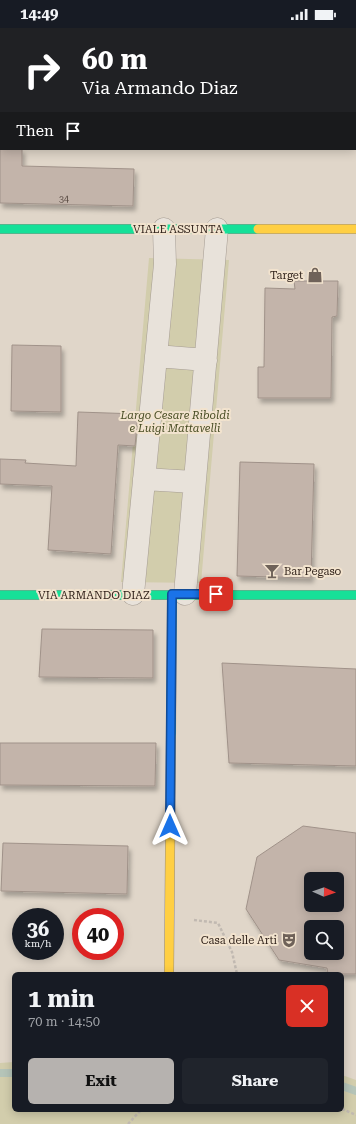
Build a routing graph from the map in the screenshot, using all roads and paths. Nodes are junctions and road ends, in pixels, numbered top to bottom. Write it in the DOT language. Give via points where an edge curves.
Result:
graph roads {
  1 [pos="0,229"];
  2 [pos="164,229"];
  3 [pos="217,229"];
  4 [pos="356,229"];
  5 [pos="156,356"];
  6 [pos="206,360"];
  7 [pos="144,479"];
  8 [pos="194,482"];
  9 [pos="133,594"];
  10 [pos="178,594"];
  11 [pos="0,595"];
  12 [pos="356,595"];
  13 [pos="169,919"];
  14 [pos="169,972"];
  15 [pos="237,972"];
  16 [pos="344,1110"];
  17 [pos="139,1112"];
  18 [pos="356,1115"];
  19 [pos="128,1124"];
  1 -- 2 [label="street, VIALE ASSUNTA"];
  2 -- 3 [label="street, VIALE ASSUNTA"];
  2 -- 5 [label="street" via="165,264"];
  3 -- 4 [label="street, VIALE ASSUNTA"];
  3 -- 6 [label="street"];
  5 -- 6 [label="street"];
  5 -- 7 [label="street"];
  6 -- 8 [label="street"];
  7 -- 8 [label="street"];
  7 -- 9 [label="street"];
  8 -- 10 [label="street"];
  9 -- 10 [label="street, VIA ARMANDO DIAZ"];
  9 -- 11 [label="street, VIA ARMANDO DIAZ"];
  10 -- 12 [label="street, VIA ARMANDO DIAZ"];
  10 -- 13 [label="street"];
  13 -- 14 [label="street"];
  13 -- 15 [label="path" via="218,923 232,952"];
  16 -- 18 [label="path"];
  17 -- 19 [label="path"];
}
